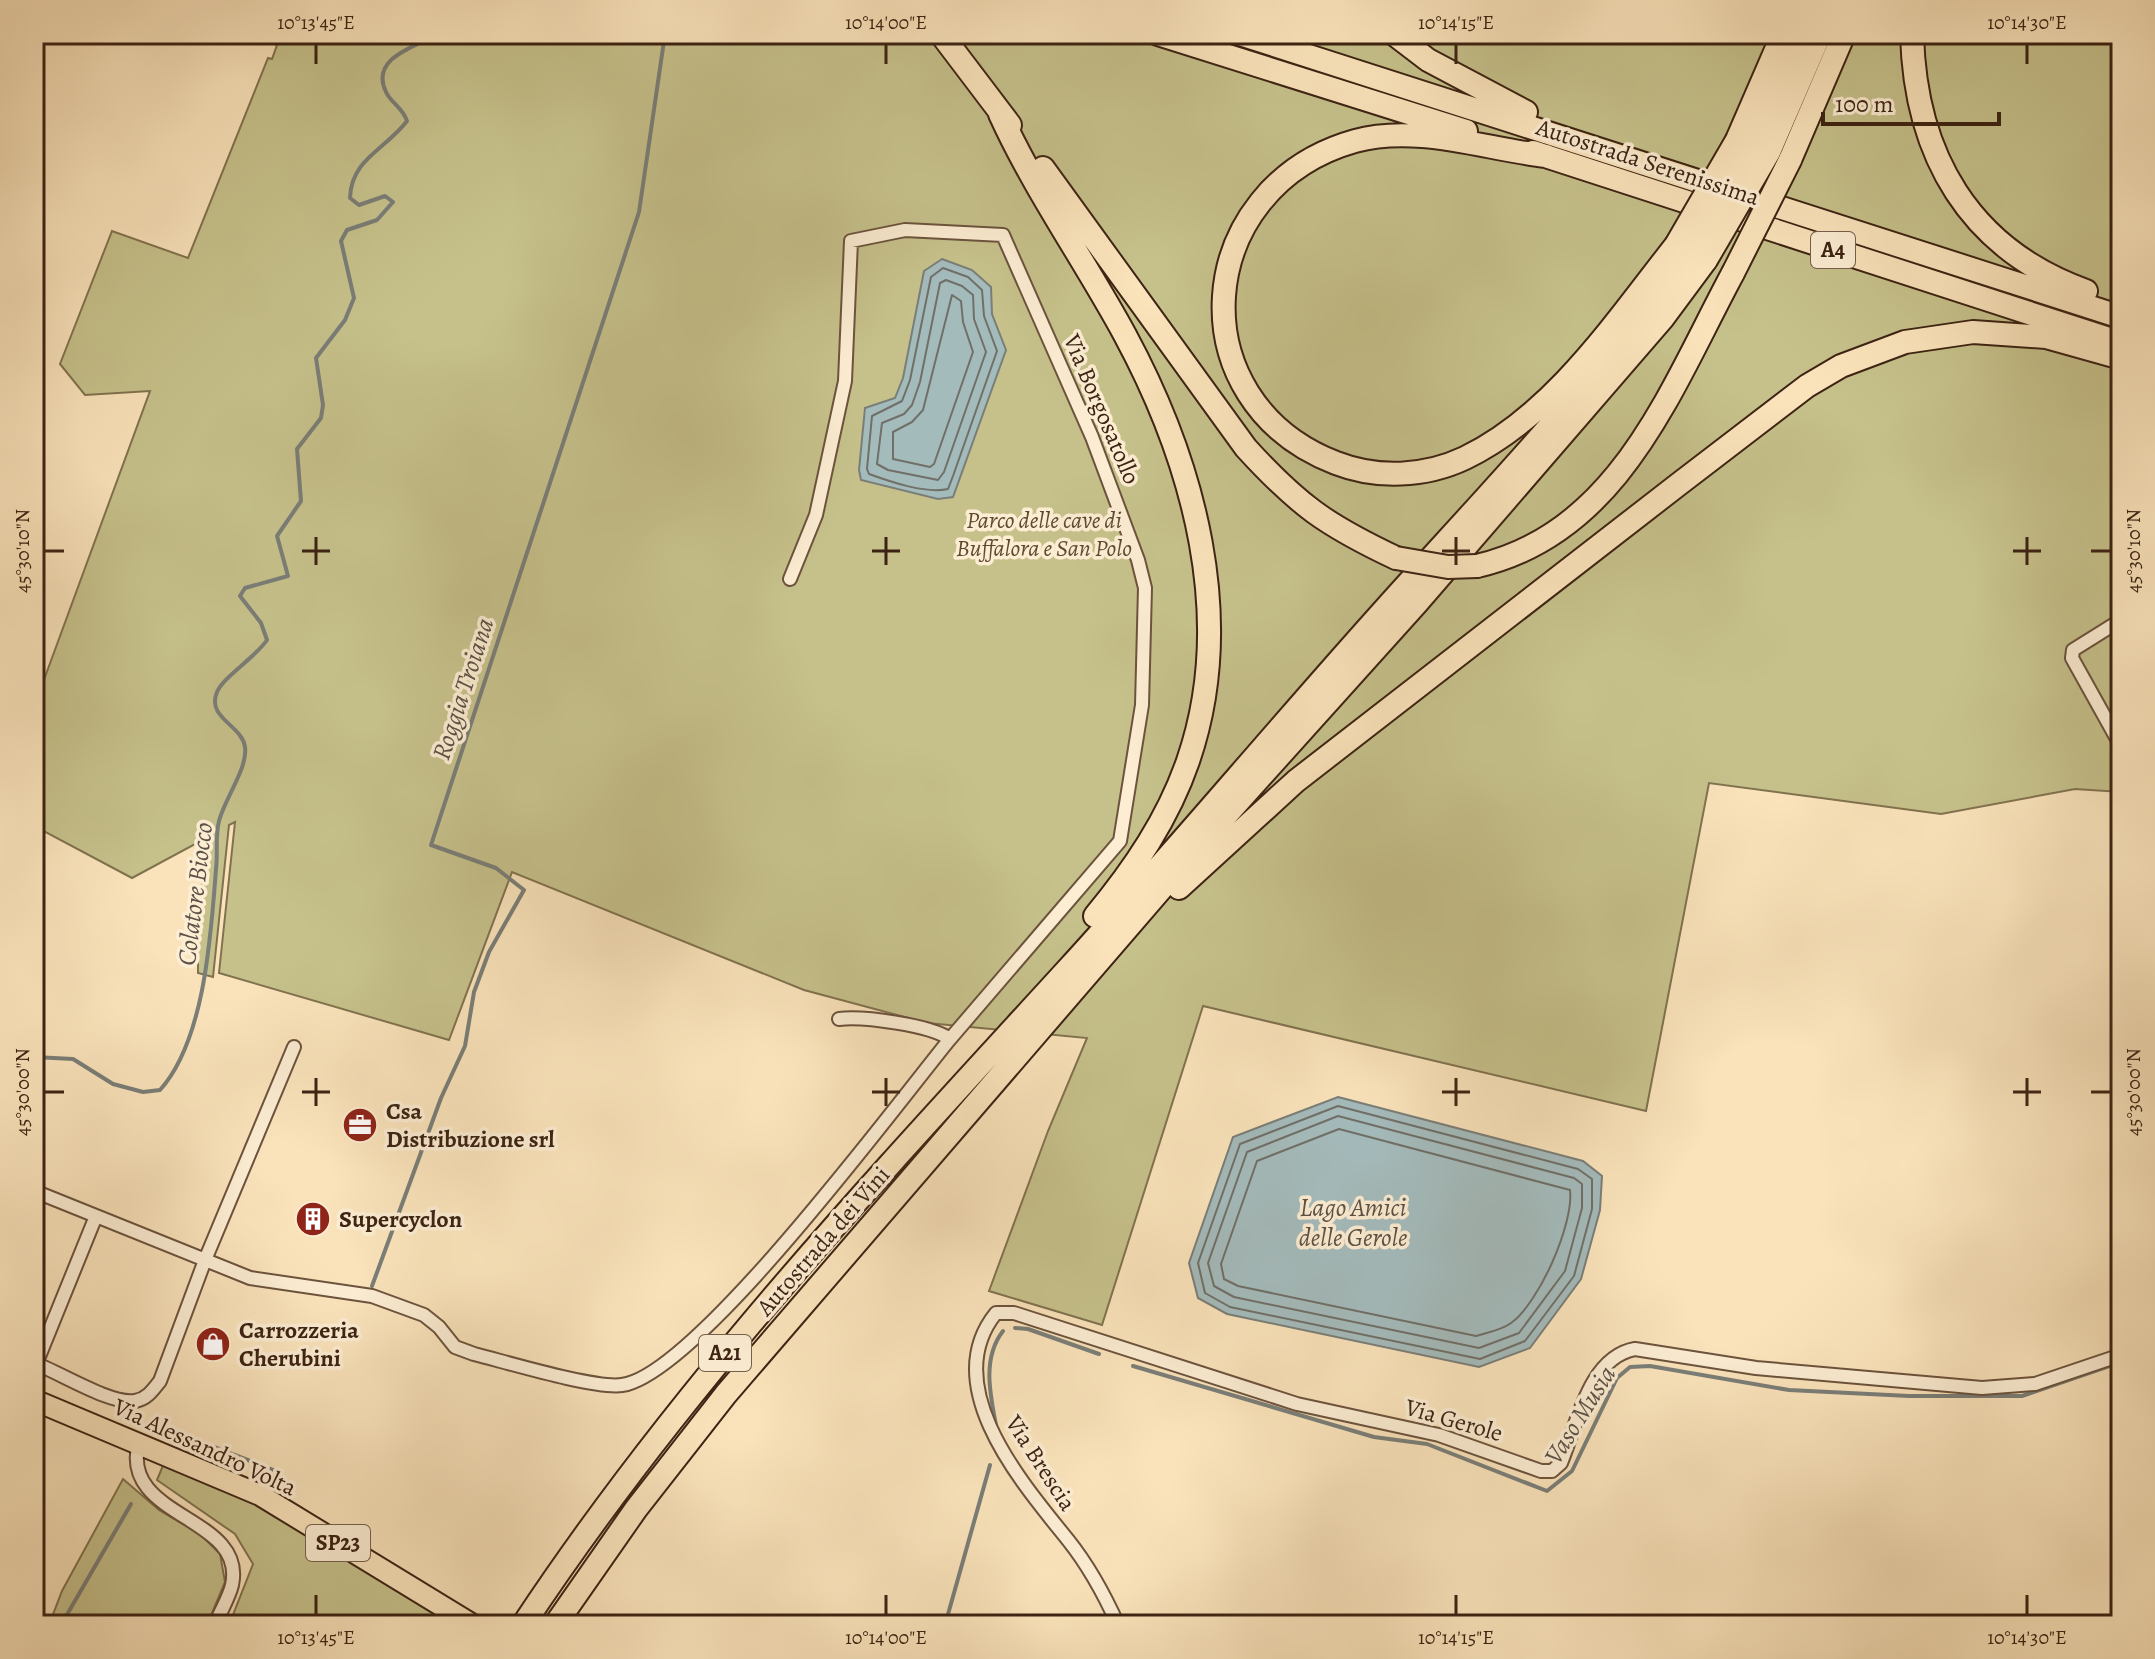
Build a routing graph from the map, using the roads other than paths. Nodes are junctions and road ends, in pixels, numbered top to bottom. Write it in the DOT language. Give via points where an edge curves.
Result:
graph roads {
  1 [pos="941,34"];
  2 [pos="1158,34"];
  3 [pos="1240,34"];
  4 [pos="1394,34"];
  5 [pos="1783,34"];
  6 [pos="1803,34"];
  7 [pos="1820,34"];
  8 [pos="1844,34"];
  9 [pos="1912,34"];
  10 [pos="1000,114"];
  11 [pos="1579,141"];
  12 [pos="1753,146"];
  13 [pos="1546,156"];
  14 [pos="1691,252"];
  15 [pos="2121,304"];
  16 [pos="2121,317"];
  17 [pos="2121,342"];
  18 [pos="2121,358"];
  19 [pos="790,579"];
  20 [pos="2121,620"];
  21 [pos="2121,746"];
  22 [pos="839,1019"];
  23 [pos="950,1039"];
  24 [pos="294,1047"];
  25 [pos="1024,1052"];
  26 [pos="948,1098"];
  27 [pos="34,1191"];
  28 [pos="96,1216"];
  29 [pos="205,1260"];
  30 [pos="996,1313"];
  31 [pos="2121,1355"];
  32 [pos="35,1364"];
  33 [pos="34,1400"];
  34 [pos="139,1442"];
  35 [pos="215,1625"];
  36 [pos="473,1625"];
  37 [pos="523,1625"];
  38 [pos="555,1625"];
  39 [pos="1118,1625"];
  1 -- 10 [label="highway"];
  2 -- 13 [label="highway, Autostrada Serenissima / A4"];
  3 -- 11 [label="highway, Autostrada Serenissima / A4"];
  4 -- 11 [label="highway" via="1473,86"];
  5 -- 12 [label="highway"];
  6 -- 12 [label="highway"];
  7 -- 12 [label="highway"];
  8 -- 10 [label="highway, bridge" via="1790,160 1733,273 1651,426 1615,479 1553,537 1507,559 1477,566 1396,558 1334,529 1304,507 1246,448"];
  9 -- 15 [label="highway" via="1913,72 1924,124 1940,165 1971,214 2034,268"];
  10 -- 26 [label="highway" via="1126,336 1173,442 1206,567 1208,656 1188,761 1145,850"];
  11 -- 16 [label="highway, Autostrada Serenissima / A4"];
  12 -- 14 [label="highway, bridge"];
  12 -- 14 [label="highway, bridge"];
  13 -- 14 [label="highway" via="1424,136 1375,136 1334,148 1278,183 1240,234 1222,297 1233,364 1261,412 1300,446 1347,468 1405,474 1434,470 1464,458 1524,419"];
  13 -- 17 [label="highway, Autostrada Serenissima / A4"];
  14 -- 25 [label="highway" via="1663,318"];
  14 -- 26 [label="highway" via="1536,440"];
  18 -- 25 [label="highway" via="2046,337 1962,333 1873,352 1807,386 1296,781 1197,870"];
  19 -- 23 [label="street, Via Borgosatollo" via="816,515 845,381 851,241 905,230 1003,235 1092,437 1138,560 1145,588 1142,705 1120,841"];
  20 -- 21 [label="street" via="2081,642 2072,658"];
  22 -- 23 [label="street" via="861,1016"];
  23 -- 29 [label="street" via="738,1296 689,1344 632,1383 619,1386 474,1354 455,1347 424,1315 372,1296 250,1278"];
  24 -- 29 [label="street"];
  25 -- 38 [label="highway, Autostrada dei Vini / A21" via="726,1394"];
  26 -- 37 [label="highway, Autostrada dei Vini / A21" via="706,1376"];
  27 -- 28 [label="street"];
  28 -- 29 [label="street"];
  28 -- 32 [label="street"];
  29 -- 32 [label="street, Via Alessandro Volta" via="160,1381 150,1394 135,1401 110,1396"];
  30 -- 31 [label="street, Via Gerole" via="1014,1313 1297,1404 1439,1435 1541,1471 1552,1471 1561,1463 1594,1378 1618,1352 1635,1349 1786,1372 1982,1388 2035,1384"];
  30 -- 39 [label="street, Via Brescia" via="985,1326 980,1354 977,1385 985,1417"];
  33 -- 34 [label="main road, Via Alessandro Volta / SP23"];
  34 -- 35 [label="street" via="134,1460 147,1491 205,1530 228,1554 232,1584"];
  34 -- 36 [label="main road, Via Alessandro Volta / SP23" via="260,1495"];
}
